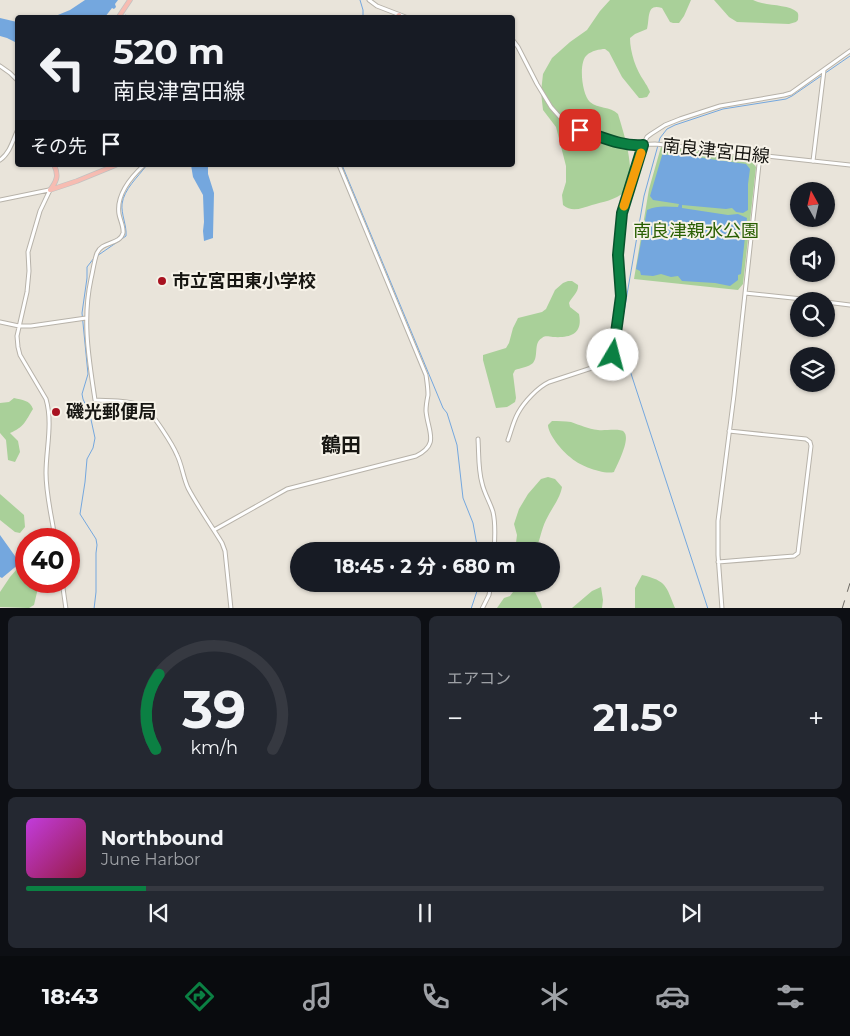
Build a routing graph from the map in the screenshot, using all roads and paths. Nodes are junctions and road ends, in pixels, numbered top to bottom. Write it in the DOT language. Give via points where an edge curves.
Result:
graph roads {
  1 [pos="130,0"];
  2 [pos="369,0"];
  3 [pos="120,15"];
  4 [pos="396,15"];
  5 [pos="515,43"];
  6 [pos="850,50"];
  7 [pos="0,66"];
  8 [pos="824,69"];
  9 [pos="15,78"];
  10 [pos="15,136"];
  11 [pos="643,145"];
  12 [pos="760,156"];
  13 [pos="0,160"];
  14 [pos="814,161"];
  15 [pos="850,166"];
  16 [pos="55,167"];
  17 [pos="111,167"];
  18 [pos="142,167"];
  19 [pos="339,167"];
  20 [pos="50,190"];
  21 [pos="0,200"];
  22 [pos="745,292"];
  23 [pos="790,297"];
  24 [pos="835,303"];
  25 [pos="850,305"];
  26 [pos="84,319"];
  27 [pos="0,322"];
  28 [pos="19,326"];
  29 [pos="729,431"];
  30 [pos="478,439"];
  31 [pos="508,440"];
  32 [pos="54,528"];
  33 [pos="214,530"];
  34 [pos="495,542"];
  35 [pos="718,562"];
  36 [pos="489,592"];
  37 [pos="64,593"];
  38 [pos="66,608"];
  39 [pos="231,608"];
  40 [pos="482,608"];
  41 [pos="722,608"];
  1 -- 3 [label="main road"];
  2 -- 4 [label="street"];
  5 -- 11 [label="street, 南良津宮田線" via="559,116 580,130 620,143"];
  6 -- 8 [label="street"];
  7 -- 9 [label="street"];
  8 -- 11 [label="street" via="791,93 720,106 672,122 651,134"];
  8 -- 14 [label="street"];
  10 -- 13 [label="street"];
  11 -- 12 [label="street, 南良津宮田線" via="661,144"];
  11 -- 31 [label="street" via="622,213 618,255 621,296 612,361 542,386 521,408"];
  12 -- 14 [label="street, 南良津宮田線"];
  12 -- 22 [label="street"];
  14 -- 15 [label="street, 南良津宮田線"];
  16 -- 20 [label="main road" via="57,178"];
  17 -- 20 [label="main road"];
  18 -- 26 [label="street" via="125,188 120,201 118,211 122,235 101,247 97,253"];
  19 -- 33 [label="street" via="426,375 426,410 431,440 427,449 416,456 287,489"];
  20 -- 21 [label="street"];
  20 -- 28 [label="street" via="28,252 27,292"];
  22 -- 23 [label="street"];
  22 -- 29 [label="street"];
  24 -- 25 [label="street"];
  26 -- 28 [label="street"];
  26 -- 33 [label="street" via="95,400 137,404 147,409 177,454 184,481"];
  27 -- 28 [label="street"];
  28 -- 32 [label="street" via="17,341 20,355 48,407 46,472"];
  29 -- 35 [label="street" via="718,521"];
  29 -- 35 [label="street" via="806,440 811,446 798,553 794,556"];
  30 -- 34 [label="street" via="480,472 494,521"];
  33 -- 39 [label="street" via="225,551"];
  35 -- 41 [label="street"];
  36 -- 40 [label="street"];
  37 -- 38 [label="street"];
}
